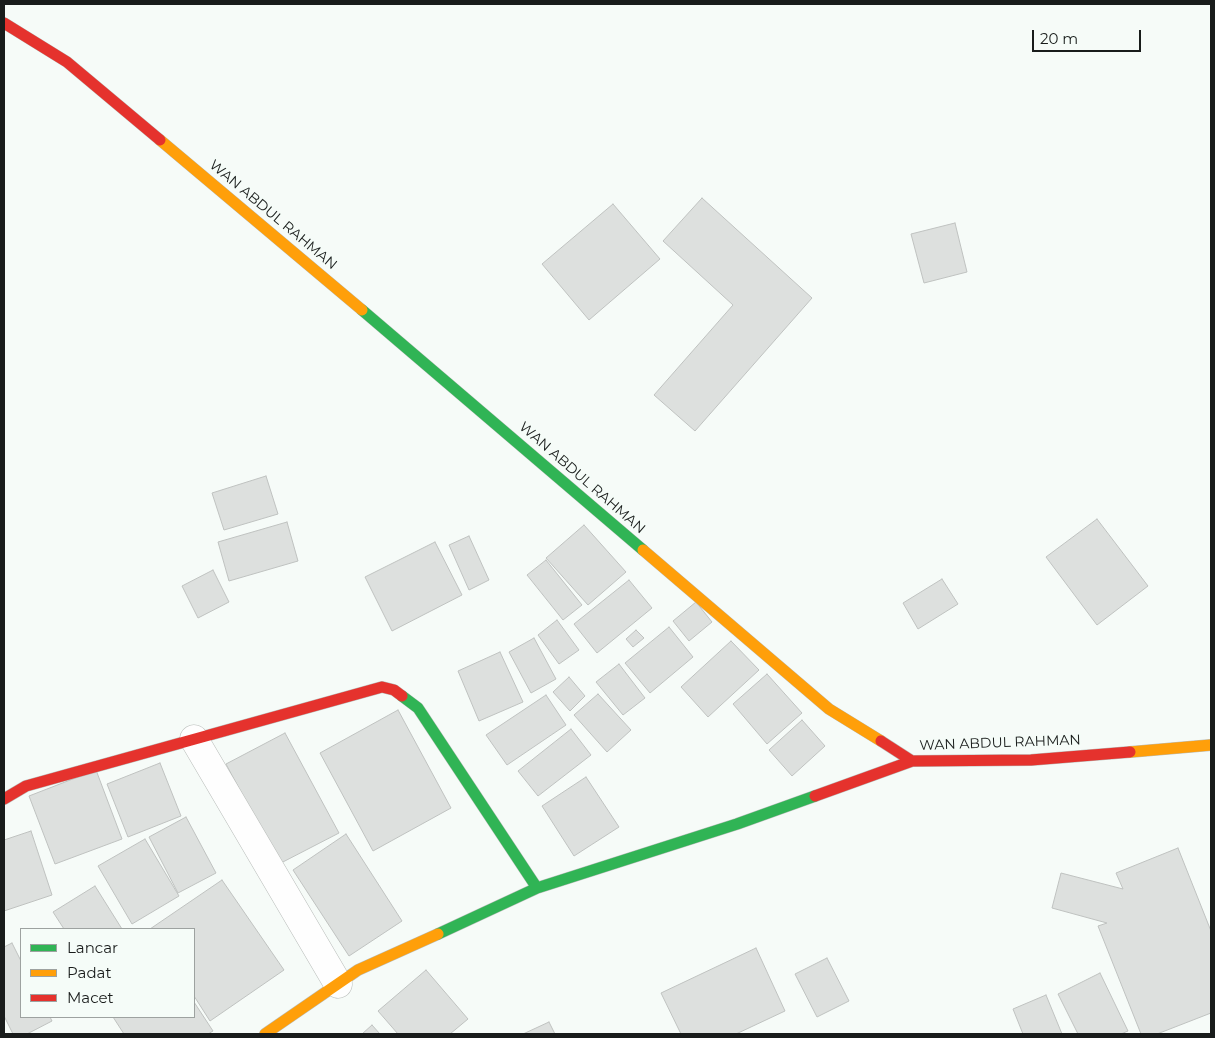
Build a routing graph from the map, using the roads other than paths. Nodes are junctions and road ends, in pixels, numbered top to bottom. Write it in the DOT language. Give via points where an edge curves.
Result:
graph roads {
  1 [pos="4,23"];
  2 [pos="194,739"];
  3 [pos="1211,745"];
  4 [pos="912,761"];
  5 [pos="4,799"];
  6 [pos="537,888"];
  7 [pos="338,984"];
  8 [pos="265,1034"];
  1 -- 4 [label="street, WAN ABDUL RAHMAN" via="67,62 829,708"];
  2 -- 5 [label="street" via="26,786"];
  2 -- 6 [label="street" via="382,687 394,690 418,708"];
  2 -- 7 [label="street"];
  3 -- 4 [label="street, WAN ABDUL RAHMAN" via="1031,760"];
  4 -- 6 [label="street" via="736,824"];
  6 -- 7 [label="street" via="358,970"];
  7 -- 8 [label="street"];
}
